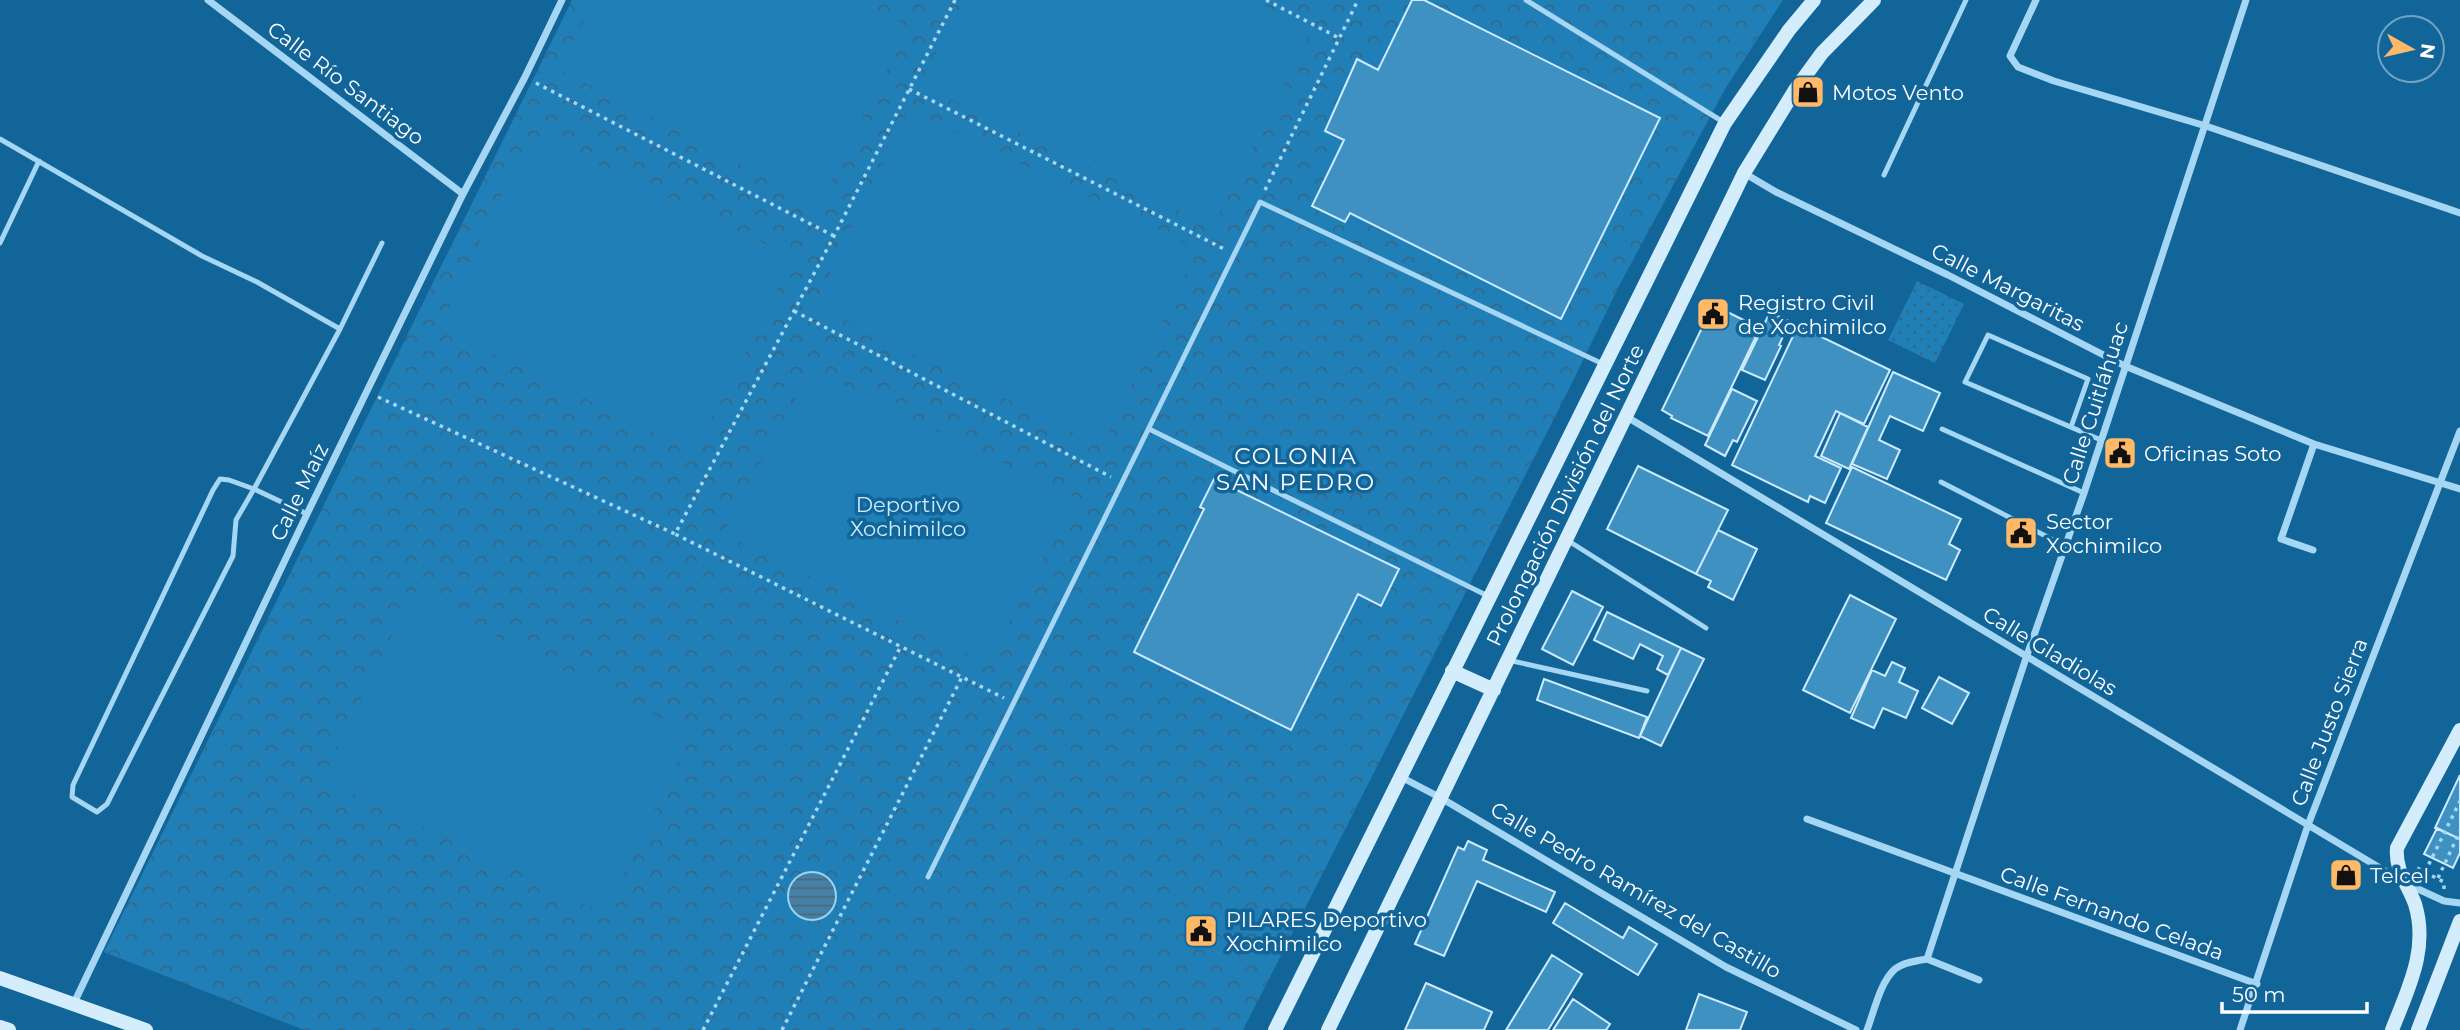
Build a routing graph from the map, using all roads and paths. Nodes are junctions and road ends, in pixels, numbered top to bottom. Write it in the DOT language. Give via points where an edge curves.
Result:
graph roads {
  1 [pos="208,0"];
  2 [pos="562,0"];
  3 [pos="955,0"];
  4 [pos="1266,0"];
  5 [pos="1358,0"];
  6 [pos="1526,0"];
  7 [pos="1814,0"];
  8 [pos="1874,0"];
  9 [pos="1966,0"];
  10 [pos="2036,0"];
  11 [pos="2246,0"];
  12 [pos="1339,38"];
  13 [pos="525,77"];
  14 [pos="909,89"];
  15 [pos="1725,123"];
  16 [pos="2206,126"];
  17 [pos="0,139"];
  18 [pos="39,161"];
  19 [pos="1744,173"];
  20 [pos="1884,176"];
  21 [pos="463,194"];
  22 [pos="1260,202"];
  23 [pos="2460,213"];
  24 [pos="834,236"];
  25 [pos="0,243"];
  26 [pos="382,243"];
  27 [pos="1234,254"];
  28 [pos="794,311"];
  29 [pos="341,329"];
  30 [pos="1604,364"];
  31 [pos="2125,366"];
  32 [pos="368,393"];
  33 [pos="1627,416"];
  34 [pos="2071,427"];
  35 [pos="1149,429"];
  36 [pos="1942,429"];
  37 [pos="2460,431"];
  38 [pos="2101,440"];
  39 [pos="2314,444"];
  40 [pos="1941,482"];
  41 [pos="2440,482"];
  42 [pos="1122,483"];
  43 [pos="254,489"];
  44 [pos="2460,489"];
  45 [pos="2084,494"];
  46 [pos="307,514"];
  47 [pos="675,534"];
  48 [pos="1567,540"];
  49 [pos="2065,546"];
  50 [pos="2313,550"];
  51 [pos="1490,597"];
  52 [pos="1706,628"];
  53 [pos="901,646"];
  54 [pos="2026,658"];
  55 [pos="1508,660"];
  56 [pos="1452,671"];
  57 [pos="962,677"];
  58 [pos="1494,690"];
  59 [pos="1647,691"];
  60 [pos="1014,703"];
  61 [pos="2460,730"];
  62 [pos="1401,777"];
  63 [pos="1441,798"];
  64 [pos="2460,801"];
  65 [pos="1807,820"];
  66 [pos="2308,825"];
  67 [pos="2460,831"];
  68 [pos="2426,873"];
  69 [pos="1956,874"];
  70 [pos="928,877"];
  71 [pos="2438,878"];
  72 [pos="2405,883"];
  73 [pos="2460,903"];
  74 [pos="2460,924"];
  75 [pos="1927,959"];
  76 [pos="0,978"];
  77 [pos="1979,980"];
  78 [pos="2257,984"];
  79 [pos="74,1003"];
  80 [pos="0,1027"];
  81 [pos="9,1030"];
  82 [pos="146,1030"];
  83 [pos="703,1030"];
  84 [pos="782,1030"];
  85 [pos="1275,1030"];
  86 [pos="1328,1030"];
  87 [pos="1856,1030"];
  88 [pos="1867,1030"];
  89 [pos="2240,1030"];
  90 [pos="2392,1030"];
  91 [pos="2418,1030"];
  1 -- 21 [label="street, Calle Río Santiago"];
  2 -- 13 [label="street, Calle Maíz"];
  3 -- 14 [label="path"];
  4 -- 12 [label="path"];
  5 -- 12 [label="path"];
  6 -- 15 [label="lane"];
  7 -- 15 [label="main road, Prolongación División del Norte"];
  8 -- 19 [label="main road, Prolongación División del Norte" via="1822,53"];
  9 -- 20 [label="lane"];
  10 -- 16 [label="street" via="2010,56 2018,68"];
  11 -- 16 [label="street, Calle Cuitláhuac"];
  12 -- 22 [label="path"];
  13 -- 21 [label="street, Calle Maíz"];
  13 -- 24 [label="path"];
  14 -- 24 [label="path"];
  14 -- 27 [label="path"];
  15 -- 30 [label="main road, Prolongación División del Norte"];
  16 -- 23 [label="street"];
  16 -- 31 [label="street, Calle Cuitláhuac"];
  17 -- 18 [label="lane"];
  18 -- 25 [label="lane"];
  18 -- 29 [label="lane" via="202,256"];
  19 -- 31 [label="street, Calle Margaritas"];
  19 -- 33 [label="main road, Prolongación División del Norte"];
  21 -- 32 [label="street, Calle Maíz"];
  22 -- 27 [label="lane"];
  22 -- 30 [label="lane"];
  24 -- 28 [label="path"];
  26 -- 29 [label="lane"];
  27 -- 35 [label="lane"];
  28 -- 42 [label="path"];
  28 -- 47 [label="path"];
  29 -- 43 [label="lane"];
  30 -- 51 [label="main road, Prolongación División del Norte"];
  31 -- 38 [label="street, Calle Cuitláhuac"];
  31 -- 39 [label="street, Calle Margaritas"];
  32 -- 46 [label="street, Calle Maíz"];
  32 -- 47 [label="path"];
  33 -- 48 [label="main road, Prolongación División del Norte"];
  33 -- 54 [label="street, Calle Gladiolas"];
  34 -- 34 [label="lane" via="1965,382 1988,335 2088,379"];
  34 -- 38 [label="lane"];
  35 -- 42 [label="lane"];
  35 -- 51 [label="lane"];
  36 -- 45 [label="lane"];
  37 -- 41 [label="street, Calle Justo Sierra"];
  38 -- 45 [label="street, Calle Cuitláhuac"];
  39 -- 41 [label="street, Calle Margaritas"];
  39 -- 50 [label="street" via="2281,539"];
  40 -- 49 [label="lane"];
  41 -- 44 [label="street, Calle Margaritas"];
  41 -- 66 [label="street, Calle Justo Sierra"];
  42 -- 60 [label="lane"];
  43 -- 43 [label="lane" via="236,520 233,556 107,804 97,812 72,797 73,785 212,490 220,479"];
  43 -- 46 [label="lane"];
  45 -- 49 [label="street, Calle Cuitláhuac"];
  46 -- 79 [label="street, Calle Maíz"];
  47 -- 53 [label="path"];
  48 -- 52 [label="lane"];
  48 -- 55 [label="main road, Prolongación División del Norte"];
  49 -- 54 [label="street, Calle Cuitláhuac"];
  51 -- 56 [label="main road, Prolongación División del Norte"];
  53 -- 57 [label="path"];
  53 -- 83 [label="path"];
  54 -- 66 [label="street, Calle Gladiolas"];
  54 -- 69 [label="street, Calle Cuitláhuac"];
  55 -- 58 [label="main road, Prolongación División del Norte"];
  55 -- 59 [label="lane"];
  56 -- 58 [label="main road"];
  56 -- 62 [label="main road, Prolongación División del Norte"];
  57 -- 60 [label="path"];
  57 -- 84 [label="path"];
  58 -- 63 [label="main road, Prolongación División del Norte"];
  60 -- 70 [label="lane"];
  61 -- 72 [label="main road" via="2400,840 2396,858"];
  62 -- 63 [label="street, Calle Pedro Ramírez del Castillo"];
  62 -- 85 [label="main road, Prolongación División del Norte"];
  63 -- 86 [label="main road, Prolongación División del Norte"];
  63 -- 87 [label="street, Calle Pedro Ramírez del Castillo" via="1726,967"];
  64 -- 68 [label="path"];
  65 -- 69 [label="street, Calle Fernando Celada"];
  66 -- 72 [label="street, Calle Gladiolas"];
  66 -- 78 [label="street, Calle Justo Sierra"];
  67 -- 71 [label="path"];
  69 -- 75 [label="street, Calle Cuitláhuac"];
  69 -- 78 [label="street, Calle Fernando Celada"];
  72 -- 73 [label="street, Calle Gladiolas" via="2444,901"];
  72 -- 90 [label="main road" via="2415,905 2419,950 2417,967"];
  74 -- 91 [label="main road"];
  75 -- 77 [label="street"];
  75 -- 88 [label="street" via="1895,969"];
  76 -- 79 [label="main road"];
  78 -- 89 [label="street, Calle Justo Sierra"];
  79 -- 82 [label="main road"];
  80 -- 81 [label="main road"];
}
